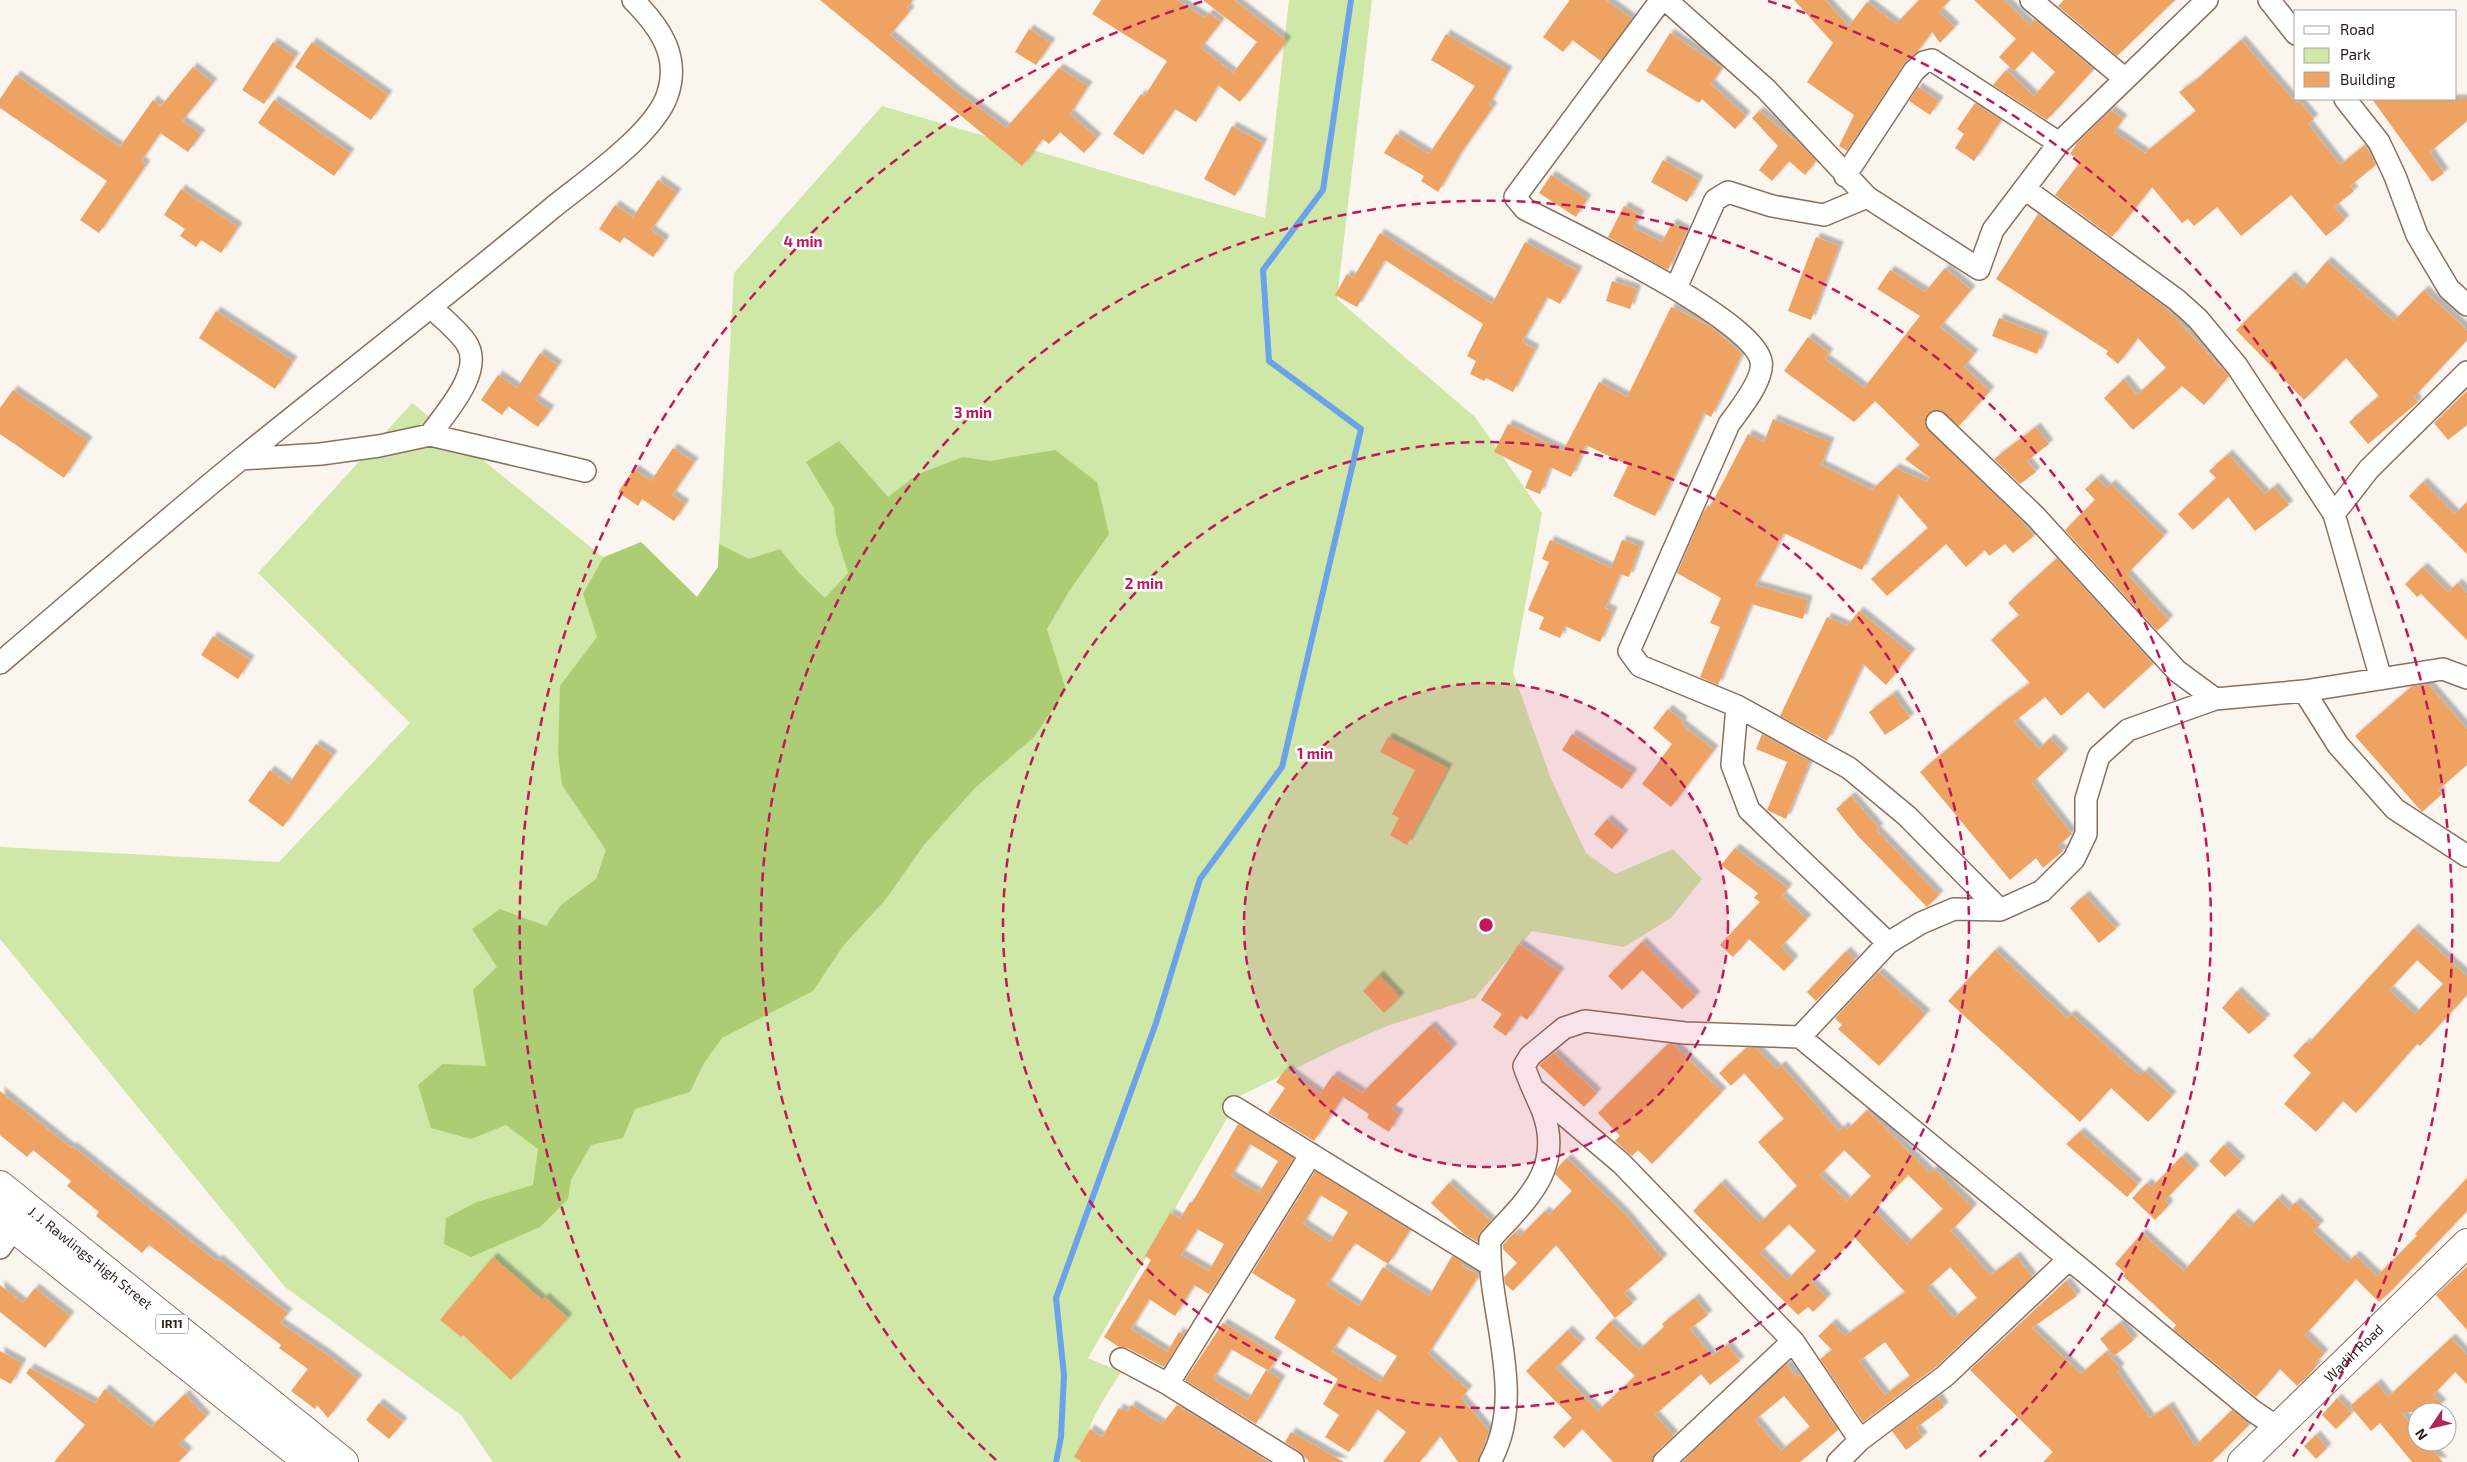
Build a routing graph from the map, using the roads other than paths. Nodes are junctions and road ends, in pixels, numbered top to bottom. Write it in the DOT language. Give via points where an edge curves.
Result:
graph roads {
  1 [pos="634,0"];
  2 [pos="1661,0"];
  3 [pos="1666,0"];
  4 [pos="2030,0"];
  5 [pos="2208,0"];
  6 [pos="2269,0"];
  7 [pos="2294,31"];
  8 [pos="2124,78"];
  9 [pos="2346,100"];
  10 [pos="2059,143"];
  11 [pos="1845,176"];
  12 [pos="2025,189"];
  13 [pos="1867,198"];
  14 [pos="1676,288"];
  15 [pos="2467,305"];
  16 [pos="432,308"];
  17 [pos="2467,372"];
  18 [pos="1937,422"];
  19 [pos="430,435"];
  20 [pos="241,459"];
  21 [pos="584,471"];
  22 [pos="2334,514"];
  23 [pos="0,663"];
  24 [pos="2382,678"];
  25 [pos="2467,678"];
  26 [pos="2304,691"];
  27 [pos="2215,699"];
  28 [pos="1738,706"];
  29 [pos="2467,856"];
  30 [pos="2000,910"];
  31 [pos="1888,943"];
  32 [pos="1800,1037"];
  33 [pos="1534,1090"];
  34 [pos="1234,1107"];
  35 [pos="1311,1154"];
  36 [pos="0,1185"];
  37 [pos="5,1231"];
  38 [pos="2467,1243"];
  39 [pos="2068,1260"];
  40 [pos="1489,1264"];
  41 [pos="1794,1341"];
  42 [pos="1121,1359"];
  43 [pos="1168,1384"];
  44 [pos="2277,1427"];
  45 [pos="1860,1440"];
  46 [pos="308,1462"];
  47 [pos="344,1462"];
  48 [pos="1293,1462"];
  49 [pos="1490,1462"];
  50 [pos="1664,1462"];
  51 [pos="1838,1462"];
  52 [pos="2242,1462"];
  1 -- 16 [label="street" via="665,41 674,72 666,98 641,135"];
  2 -- 14 [label="street" via="1515,197 1525,209"];
  3 -- 11 [label="street" via="1766,90"];
  4 -- 8 [label="street"];
  5 -- 8 [label="street"];
  6 -- 7 [label="street"];
  8 -- 10 [label="street"];
  9 -- 15 [label="street" via="2379,142 2417,235 2449,289"];
  10 -- 11 [label="street" via="1932,60 1914,71"];
  10 -- 12 [label="street"];
  11 -- 13 [label="street"];
  12 -- 13 [label="street" via="1992,230 1979,269"];
  12 -- 22 [label="street" via="2144,274 2198,319 2237,366"];
  13 -- 14 [label="street" via="1824,215 1772,206 1728,192 1715,200"];
  14 -- 28 [label="street" via="1739,331 1756,348 1762,362 1750,394 1730,424 1630,651 1640,666"];
  16 -- 19 [label="street" via="468,344 471,362 469,379"];
  16 -- 20 [label="street"];
  17 -- 22 [label="street" via="2369,469"];
  18 -- 27 [label="street" via="2036,517 2177,671"];
  19 -- 20 [label="street" via="321,454"];
  19 -- 21 [label="street"];
  20 -- 23 [label="street"];
  22 -- 24 [label="street"];
  24 -- 25 [label="street" via="2443,669"];
  24 -- 26 [label="street"];
  26 -- 27 [label="street"];
  26 -- 29 [label="street" via="2338,745 2396,809"];
  27 -- 30 [label="street" via="2128,730 2099,756 2086,799 2086,834 2074,858 2042,890"];
  28 -- 30 [label="street" via="1849,768 1907,816"];
  28 -- 31 [label="street" via="1732,764 1748,810"];
  30 -- 31 [label="street" via="1954,910 1921,923"];
  31 -- 32 [label="street"];
  32 -- 33 [label="street" via="1684,1033 1604,1022 1575,1023 1530,1056 1524,1066"];
  32 -- 39 [label="street"];
  33 -- 40 [label="street" via="1544,1114 1549,1159 1532,1193 1490,1240"];
  33 -- 41 [label="street" via="1621,1163"];
  34 -- 35 [label="street"];
  35 -- 40 [label="street"];
  35 -- 43 [label="street"];
  36 -- 47 [label="main road, J. J. Rawlings High Street / IR11"];
  37 -- 46 [label="main road, J. J. Rawlings High Street / IR11"];
  38 -- 44 [label="main road, Wadih Road"];
  39 -- 44 [label="street"];
  39 -- 45 [label="street" via="1945,1376"];
  40 -- 49 [label="street" via="1497,1303 1506,1393 1503,1432"];
  41 -- 45 [label="street"];
  41 -- 50 [label="street"];
  42 -- 43 [label="street"];
  43 -- 48 [label="street"];
  44 -- 52 [label="main road, Wadih Road"];
  45 -- 51 [label="street"];
}
